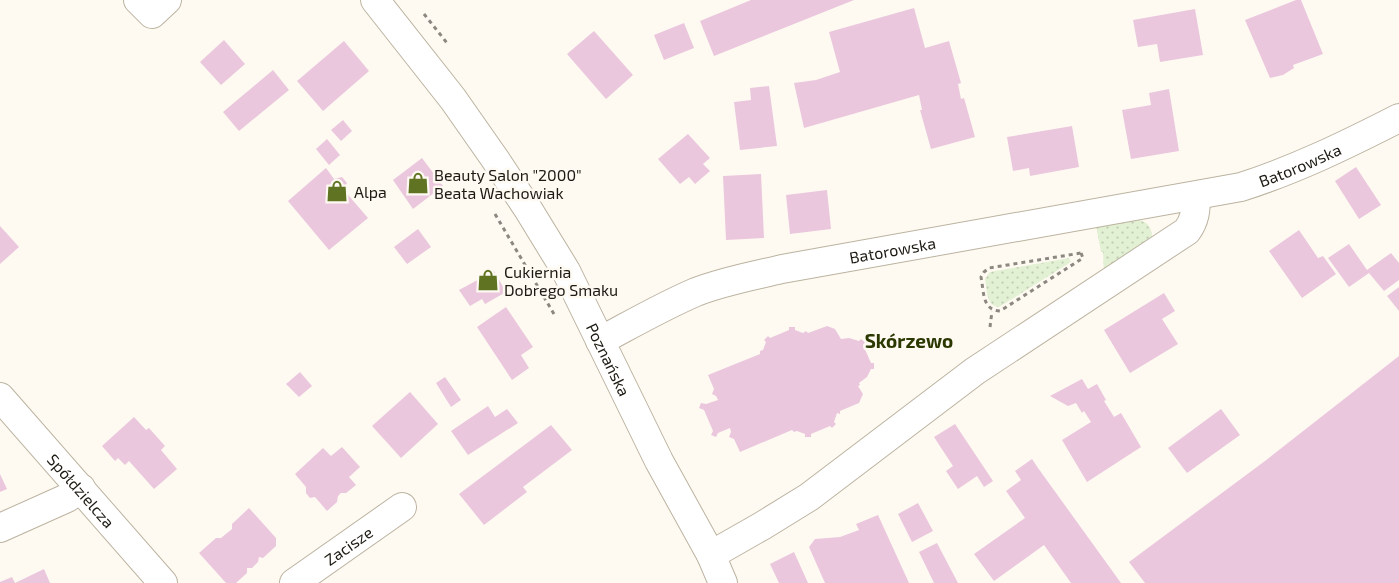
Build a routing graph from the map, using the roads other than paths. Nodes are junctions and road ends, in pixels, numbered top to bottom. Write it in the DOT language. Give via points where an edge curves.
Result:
graph roads {
  1 [pos="375,0"];
  2 [pos="1399,118"];
  3 [pos="1196,196"];
  4 [pos="600,341"];
  5 [pos="1,401"];
  6 [pos="80,488"];
  7 [pos="402,507"];
  8 [pos="0,528"];
  9 [pos="711,555"];
  10 [pos="163,583"];
  11 [pos="294,583"];
  12 [pos="723,583"];
  1 -- 4 [label="street, Poznańska" via="453,99 528,209 566,270"];
  2 -- 3 [label="street, Batorowska" via="1279,175"];
  3 -- 4 [label="street, Batorowska" via="734,280 697,292"];
  3 -- 9 [label="street" via="1193,223 1187,231 975,370 809,497"];
  4 -- 9 [label="street, Poznańska" via="659,461"];
  5 -- 6 [label="street, Spółdzielcza"];
  6 -- 8 [label="street" via="67,498"];
  6 -- 10 [label="street, Spółdzielcza"];
  7 -- 11 [label="street, Zacisze"];
  9 -- 12 [label="street, Poznańska"];
}
